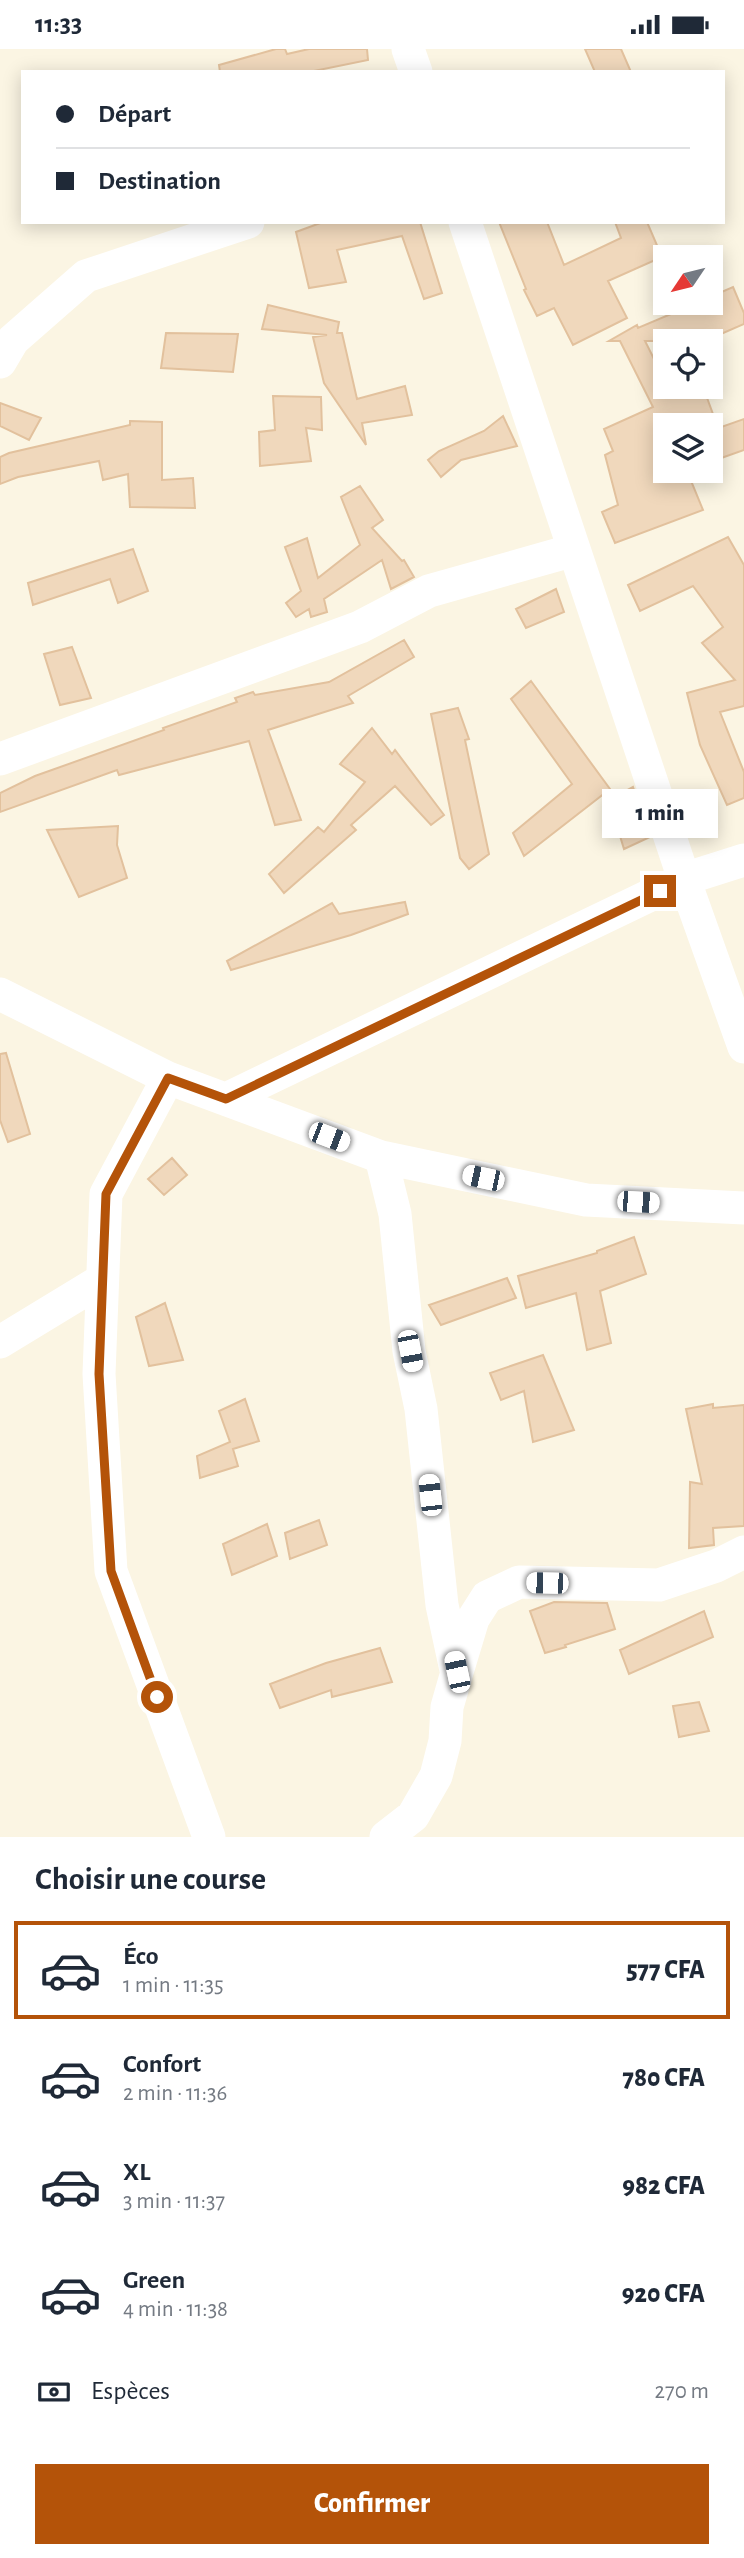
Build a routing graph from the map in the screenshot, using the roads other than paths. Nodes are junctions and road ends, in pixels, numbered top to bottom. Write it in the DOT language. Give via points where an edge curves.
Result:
graph roads {
  1 [pos="408,49"];
  2 [pos="414,70"];
  3 [pos="242,224"];
  4 [pos="466,224"];
  5 [pos="0,362"];
  6 [pos="574,550"];
  7 [pos="0,759"];
  8 [pos="744,860"];
  9 [pos="684,879"];
  10 [pos="0,994"];
  11 [pos="744,1047"];
  12 [pos="168,1078"];
  13 [pos="226,1099"];
  14 [pos="380,1157"];
  15 [pos="744,1208"];
  16 [pos="102,1280"];
  17 [pos="0,1342"];
  18 [pos="744,1552"];
  19 [pos="457,1672"];
  20 [pos="209,1837"];
  21 [pos="386,1837"];
  1 -- 2 [label="street"];
  3 -- 5 [label="street" via="86,277 13,340"];
  4 -- 6 [label="street"];
  6 -- 7 [label="street" via="429,591 360,627"];
  6 -- 9 [label="street"];
  8 -- 9 [label="street"];
  9 -- 11 [label="street"];
  9 -- 13 [label="street"];
  10 -- 12 [label="street"];
  12 -- 13 [label="street"];
  12 -- 16 [label="street" via="106,1194"];
  13 -- 14 [label="street"];
  14 -- 15 [label="street" via="586,1199"];
  14 -- 19 [label="street" via="395,1214 442,1605"];
  16 -- 17 [label="street"];
  16 -- 20 [label="street" via="99,1374 111,1571"];
  18 -- 19 [label="street" via="659,1585 519,1582 487,1597 473,1619"];
  19 -- 21 [label="street" via="436,1776 413,1816"];
}
